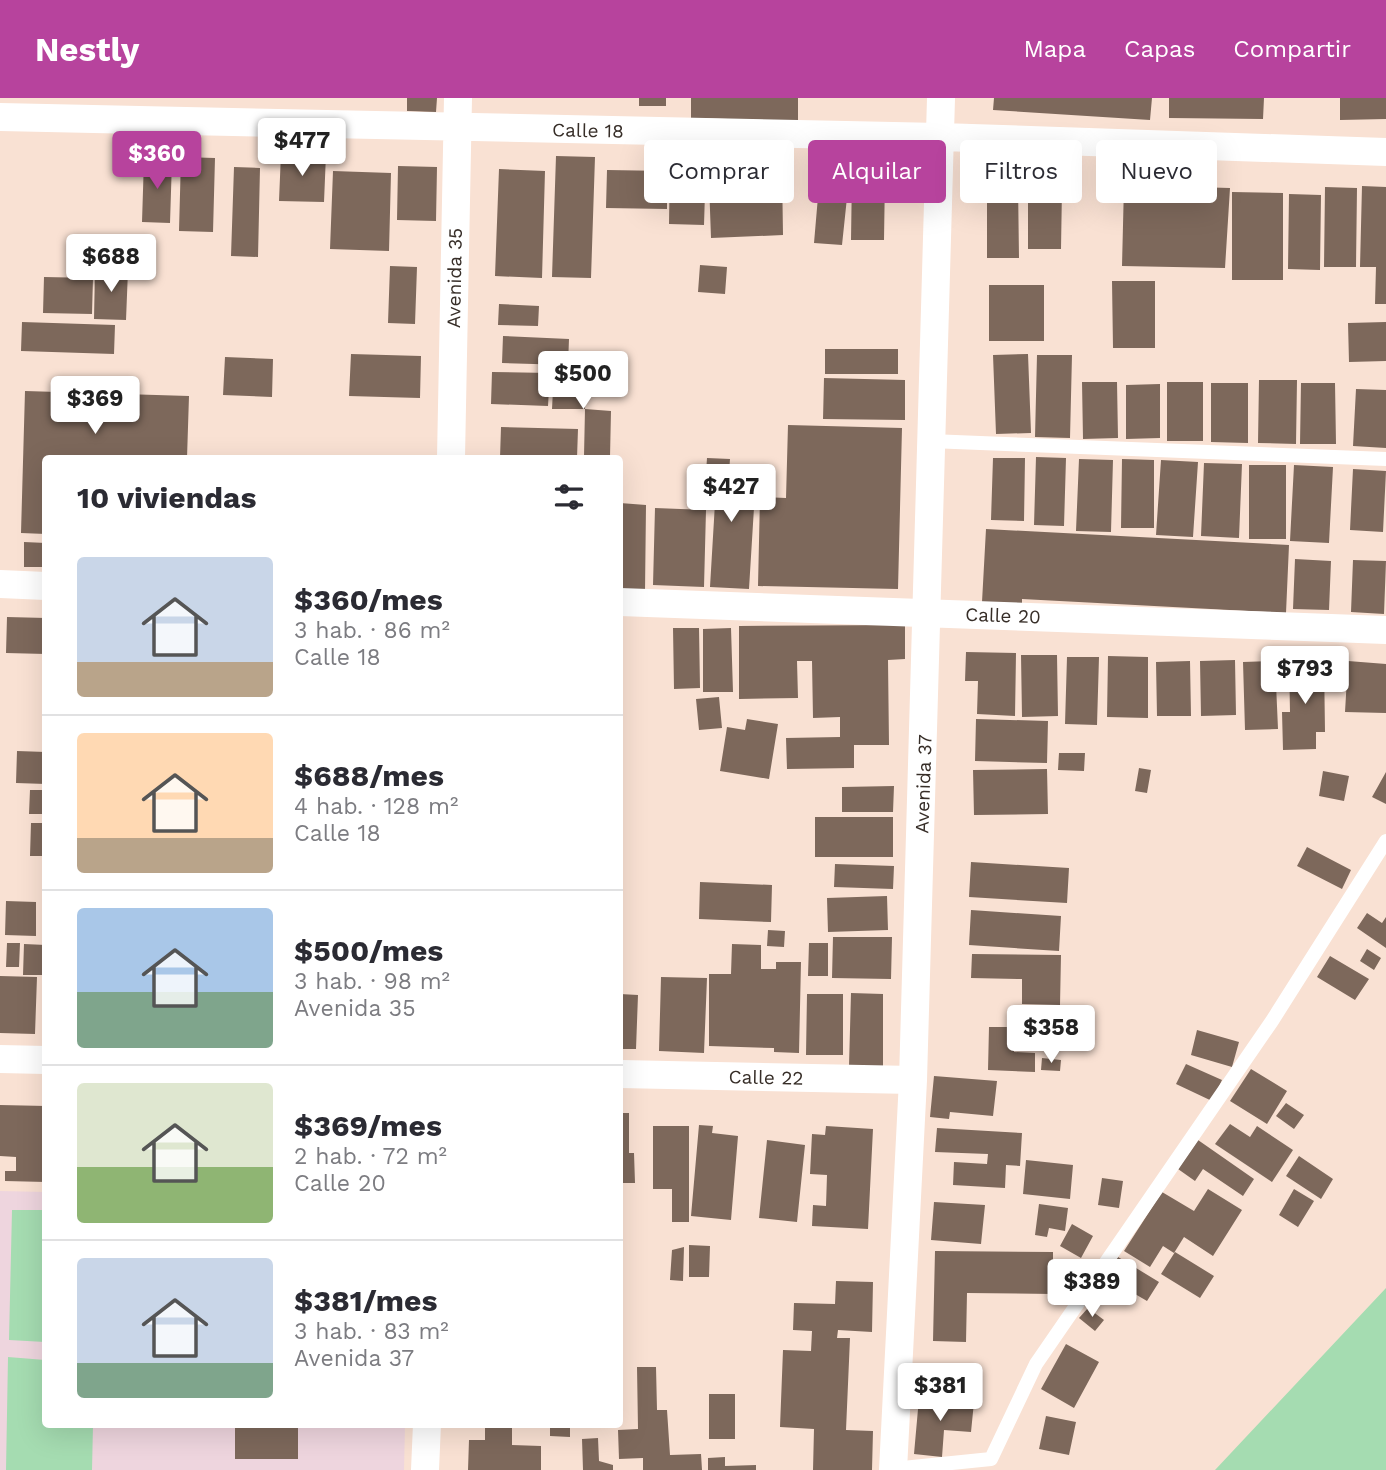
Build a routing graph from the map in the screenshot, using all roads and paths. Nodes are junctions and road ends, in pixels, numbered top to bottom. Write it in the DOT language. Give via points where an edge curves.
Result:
graph roads {
  1 [pos="458,98"];
  2 [pos="941,98"];
  3 [pos="0,117"];
  4 [pos="457,127"];
  5 [pos="940,138"];
  6 [pos="1386,152"];
  7 [pos="930,441"];
  8 [pos="451,455"];
  9 [pos="1386,459"];
  10 [pos="0,584"];
  11 [pos="42,586"];
  12 [pos="623,603"];
  13 [pos="928,612"];
  14 [pos="1386,630"];
  15 [pos="1386,841"];
  16 [pos="0,1059"];
  17 [pos="42,1060"];
  18 [pos="623,1074"];
  19 [pos="914,1080"];
  20 [pos="427,1428"];
  21 [pos="425,1470"];
  22 [pos="893,1470"];
  1 -- 4 [label="street, Avenida 35"];
  2 -- 5 [label="street, Avenida 37"];
  3 -- 4 [label="street, Calle 18"];
  4 -- 5 [label="street, Calle 18"];
  4 -- 8 [label="street, Avenida 35"];
  5 -- 6 [label="street, Calle 18"];
  5 -- 7 [label="street, Avenida 37"];
  7 -- 9 [label="lane"];
  7 -- 13 [label="street, Avenida 37"];
  10 -- 11 [label="street"];
  12 -- 13 [label="street, Calle 20"];
  13 -- 14 [label="street, Calle 20"];
  13 -- 19 [label="street, Avenida 37"];
  15 -- 22 [label="lane" via="1272,1021 1036,1364 991,1459"];
  16 -- 17 [label="street"];
  18 -- 19 [label="street, Calle 22"];
  19 -- 22 [label="street, Avenida 37"];
  20 -- 21 [label="street"];
}
